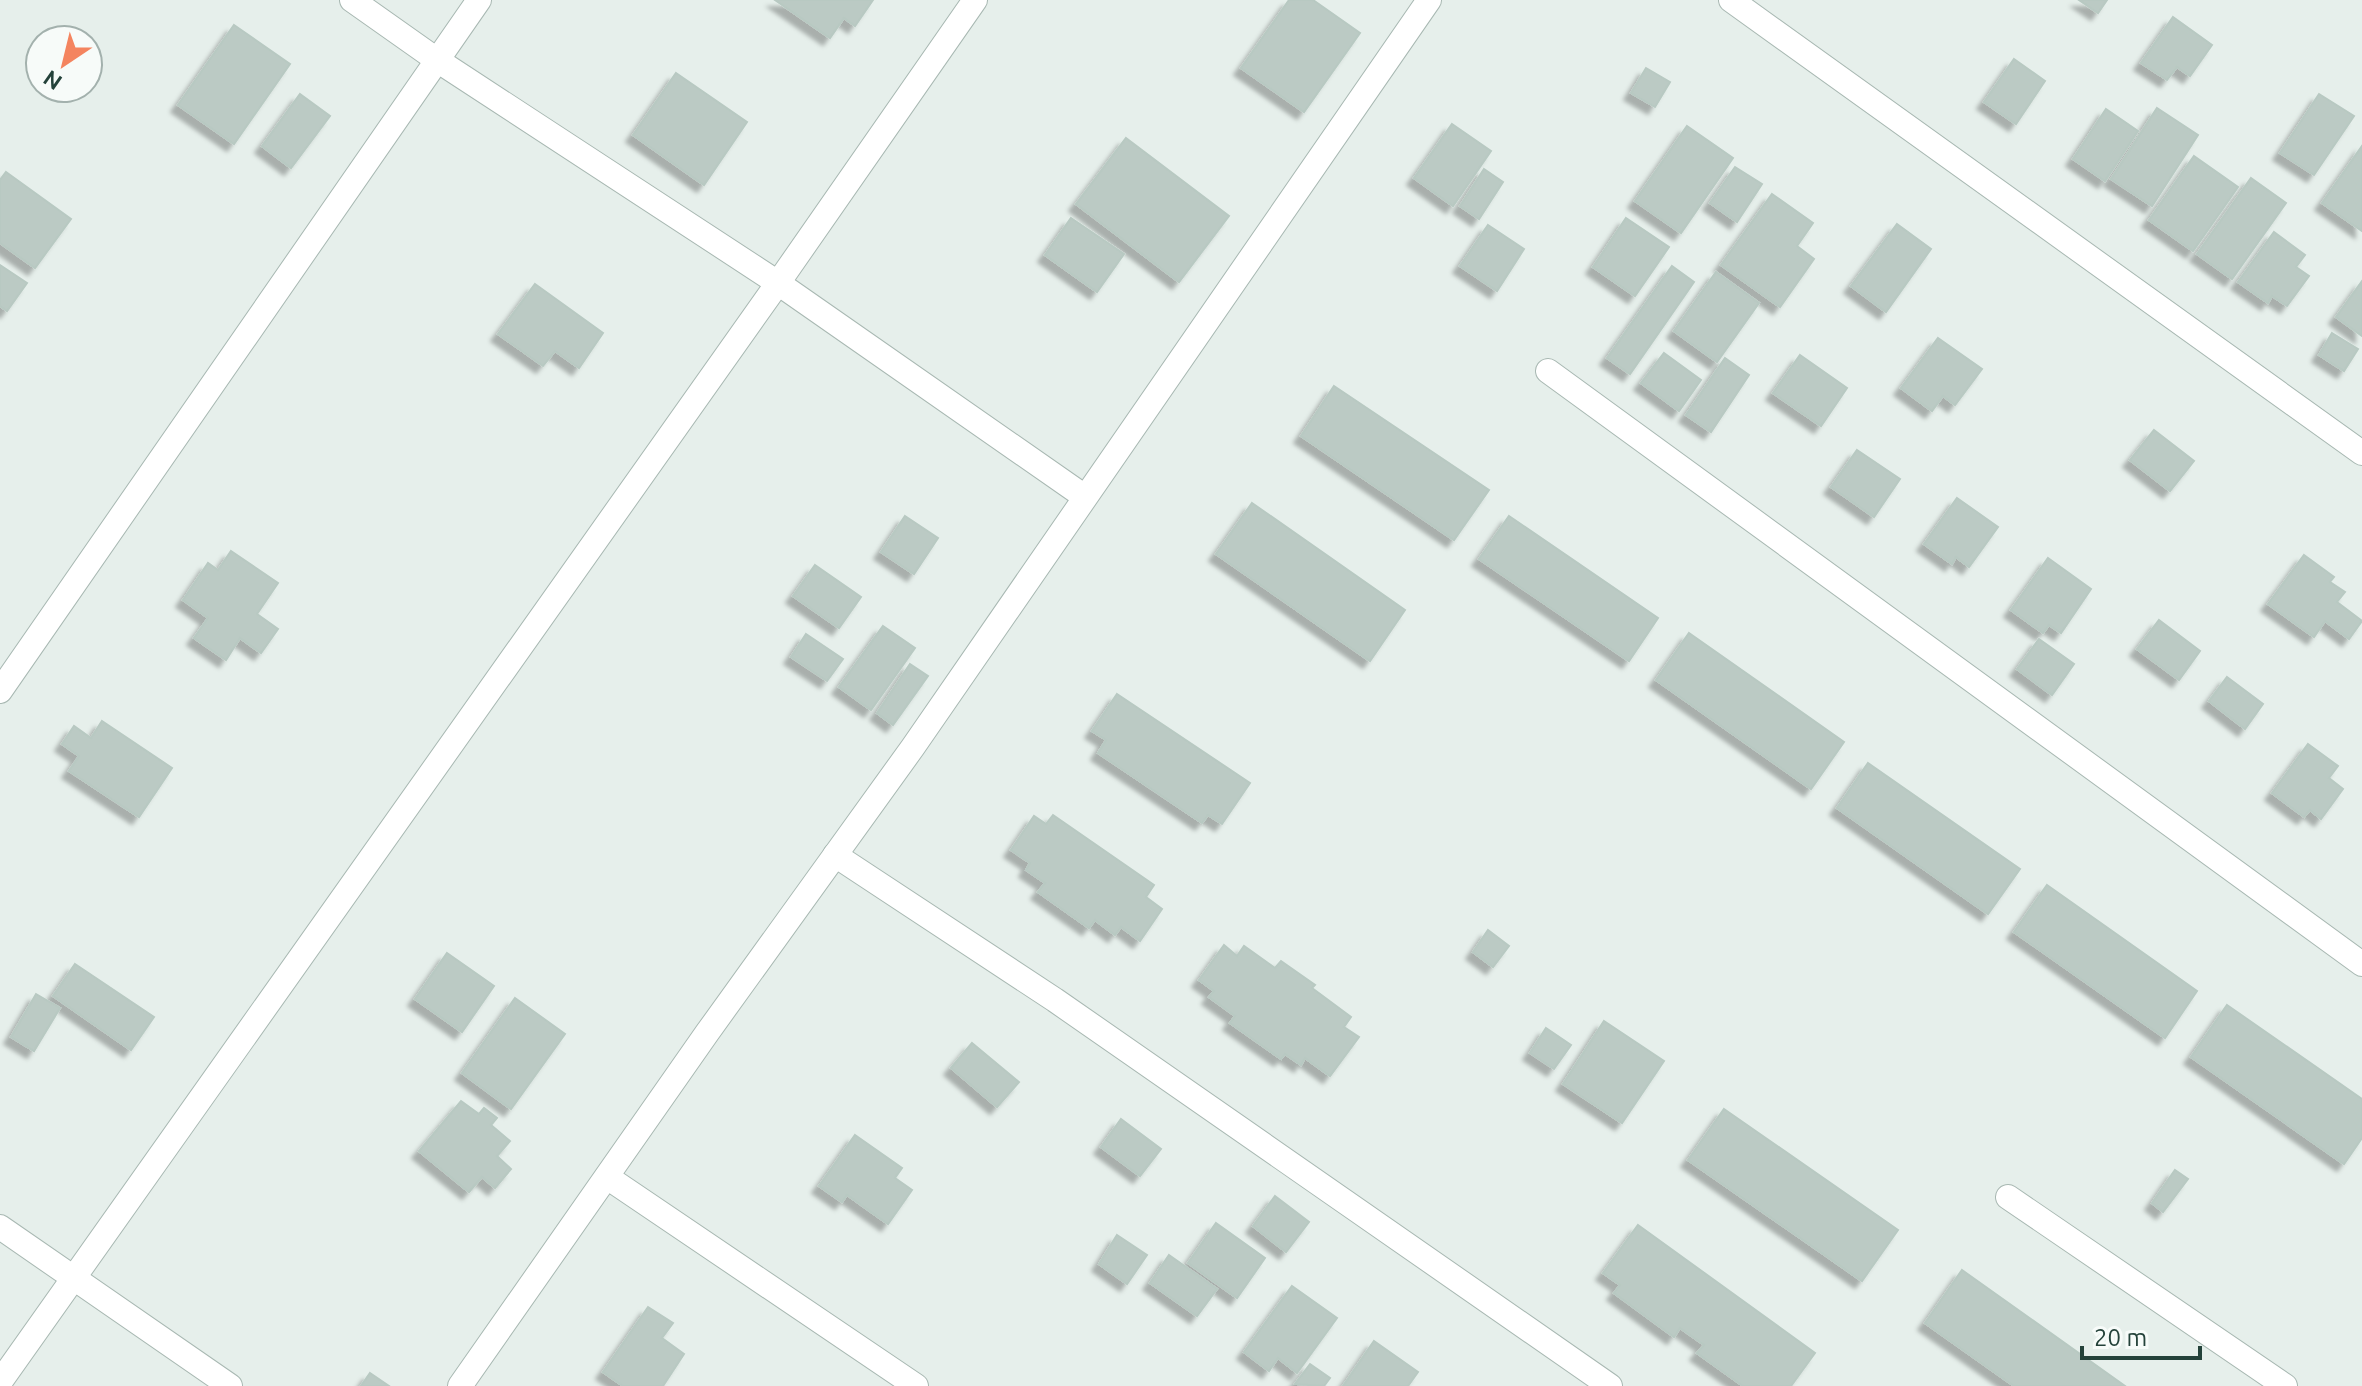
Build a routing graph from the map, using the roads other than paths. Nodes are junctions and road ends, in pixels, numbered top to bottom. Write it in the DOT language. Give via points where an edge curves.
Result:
graph roads {
  1 [pos="352,0"];
  2 [pos="479,0"];
  3 [pos="975,0"];
  4 [pos="1429,0"];
  5 [pos="1731,0"];
  6 [pos="437,60"];
  7 [pos="778,283"];
  8 [pos="1548,371"];
  9 [pos="2362,453"];
  10 [pos="1085,497"];
  11 [pos="0,691"];
  12 [pos="835,855"];
  13 [pos="2362,964"];
  14 [pos="607,1177"];
  15 [pos="2008,1197"];
  16 [pos="0,1227"];
  17 [pos="71,1279"];
  18 [pos="0,1382"];
  19 [pos="230,1386"];
  20 [pos="460,1386"];
  21 [pos="916,1386"];
  22 [pos="1610,1386"];
  23 [pos="2285,1386"];
  1 -- 6 [label="street"];
  2 -- 6 [label="street"];
  3 -- 7 [label="street"];
  4 -- 10 [label="street"];
  5 -- 9 [label="street"];
  6 -- 7 [label="street"];
  6 -- 11 [label="street"];
  7 -- 10 [label="street"];
  7 -- 17 [label="street"];
  8 -- 13 [label="street"];
  10 -- 12 [label="street"];
  12 -- 14 [label="street"];
  12 -- 22 [label="street" via="1055,1000"];
  14 -- 20 [label="street"];
  14 -- 21 [label="street"];
  15 -- 23 [label="street"];
  16 -- 17 [label="street"];
  17 -- 18 [label="street"];
  17 -- 19 [label="street"];
}
